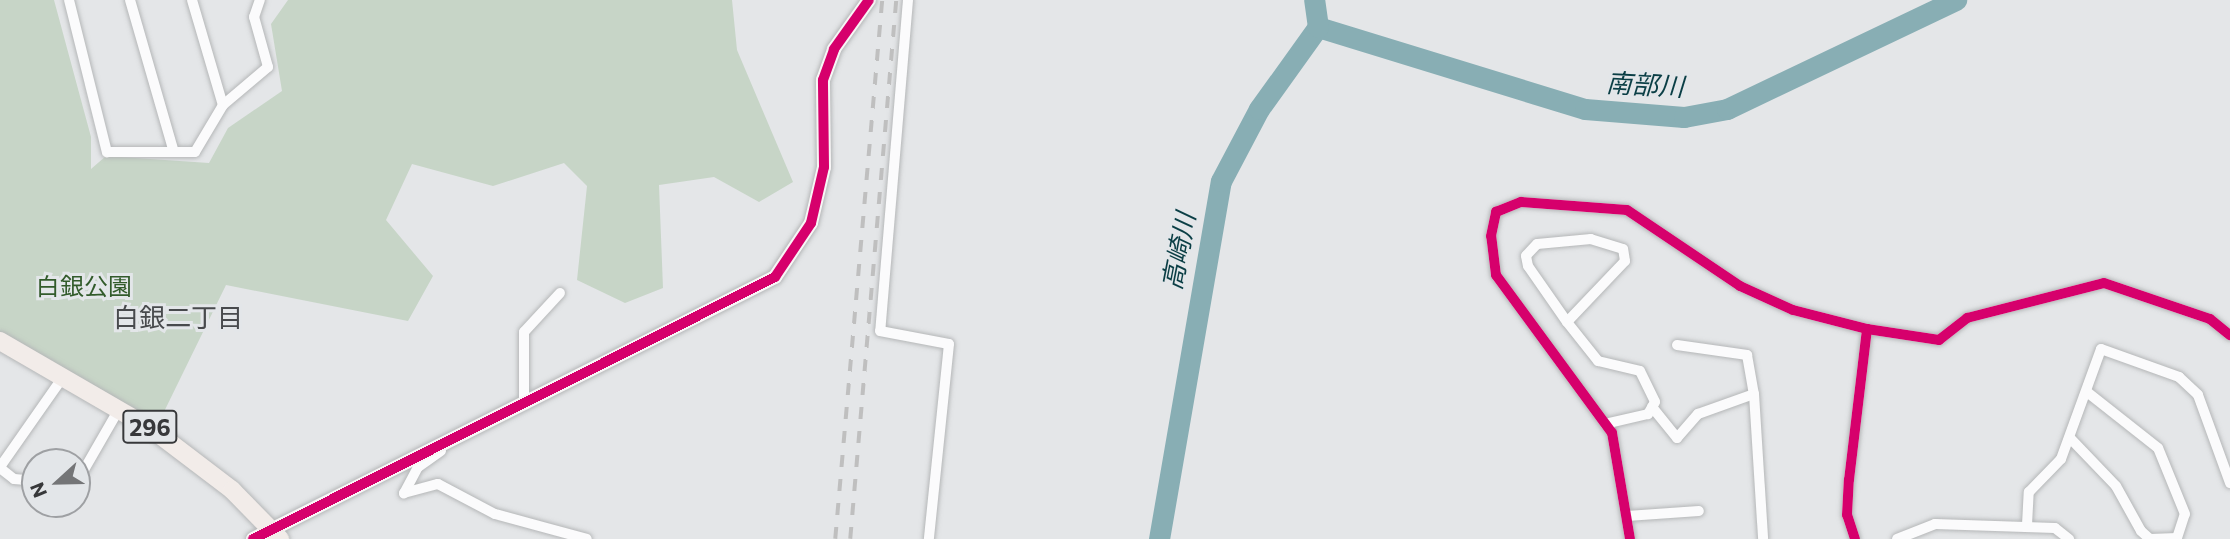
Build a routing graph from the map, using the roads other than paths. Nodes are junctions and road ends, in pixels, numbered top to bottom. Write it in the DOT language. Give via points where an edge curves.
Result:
graph roads {
  1 [pos="69,0"];
  2 [pos="130,0"];
  3 [pos="192,0"];
  4 [pos="260,0"];
  5 [pos="869,0"];
  6 [pos="908,0"];
  7 [pos="223,105"];
  8 [pos="174,152"];
  9 [pos="560,293"];
  10 [pos="1567,322"];
  11 [pos="1867,329"];
  12 [pos="2230,335"];
  13 [pos="0,341"];
  14 [pos="1677,345"];
  15 [pos="63,377"];
  16 [pos="2087,392"];
  17 [pos="1754,394"];
  18 [pos="524,404"];
  19 [pos="1652,407"];
  20 [pos="119,409"];
  21 [pos="1605,424"];
  22 [pos="450,435"];
  23 [pos="2070,438"];
  24 [pos="91,458"];
  25 [pos="0,468"];
  26 [pos="21,480"];
  27 [pos="2230,483"];
  28 [pos="1699,511"];
  29 [pos="1628,516"];
  30 [pos="2026,525"];
  31 [pos="275,534"];
  32 [pos="253,539"];
  33 [pos="587,539"];
  34 [pos="929,539"];
  35 [pos="1630,539"];
  36 [pos="1763,539"];
  37 [pos="1855,539"];
  38 [pos="1897,539"];
  39 [pos="2069,539"];
  1 -- 8 [label="street" via="107,152"];
  2 -- 8 [label="street"];
  3 -- 7 [label="street"];
  4 -- 7 [label="street" via="254,17 268,67"];
  5 -- 18 [label="street" via="834,49 823,80 824,167 811,223 794,257 775,277"];
  6 -- 34 [label="street" via="880,331 949,344"];
  7 -- 8 [label="street" via="195,152"];
  9 -- 18 [label="street" via="524,332"];
  10 -- 10 [label="street" via="1528,266 1529,247 1591,239 1623,249 1625,261"];
  10 -- 19 [label="street" via="1598,361 1640,371"];
  11 -- 12 [label="street" via="1939,340 1967,318 2104,283 2210,319"];
  11 -- 21 [label="street" via="1793,310 1740,286 1627,210 1508,203 1496,212 1491,236 1496,275"];
  11 -- 37 [label="street" via="1849,480 1847,515"];
  13 -- 15 [label="highway, 296"];
  14 -- 17 [label="street" via="1746,355"];
  15 -- 20 [label="highway, 296"];
  15 -- 25 [label="street"];
  16 -- 23 [label="street"];
  16 -- 23 [label="street" via="2158,447 2185,514 2177,538 2150,539 2141,531 2116,486"];
  16 -- 27 [label="street" via="2101,349 2179,377 2208,413"];
  17 -- 19 [label="street" via="1698,414 1677,438"];
  17 -- 36 [label="street"];
  18 -- 22 [label="street"];
  19 -- 21 [label="street"];
  20 -- 24 [label="street"];
  20 -- 31 [label="highway, 296" via="232,490"];
  21 -- 29 [label="street" via="1624,477"];
  22 -- 31 [label="street"];
  22 -- 33 [label="street" via="442,450 418,467 404,493 438,484 495,514"];
  23 -- 30 [label="street" via="2061,459 2029,492"];
  25 -- 26 [label="street"];
  28 -- 29 [label="street"];
  29 -- 35 [label="street"];
  30 -- 38 [label="street" via="1935,524"];
  30 -- 39 [label="street" via="2055,528"];
  31 -- 32 [label="street"];
}
